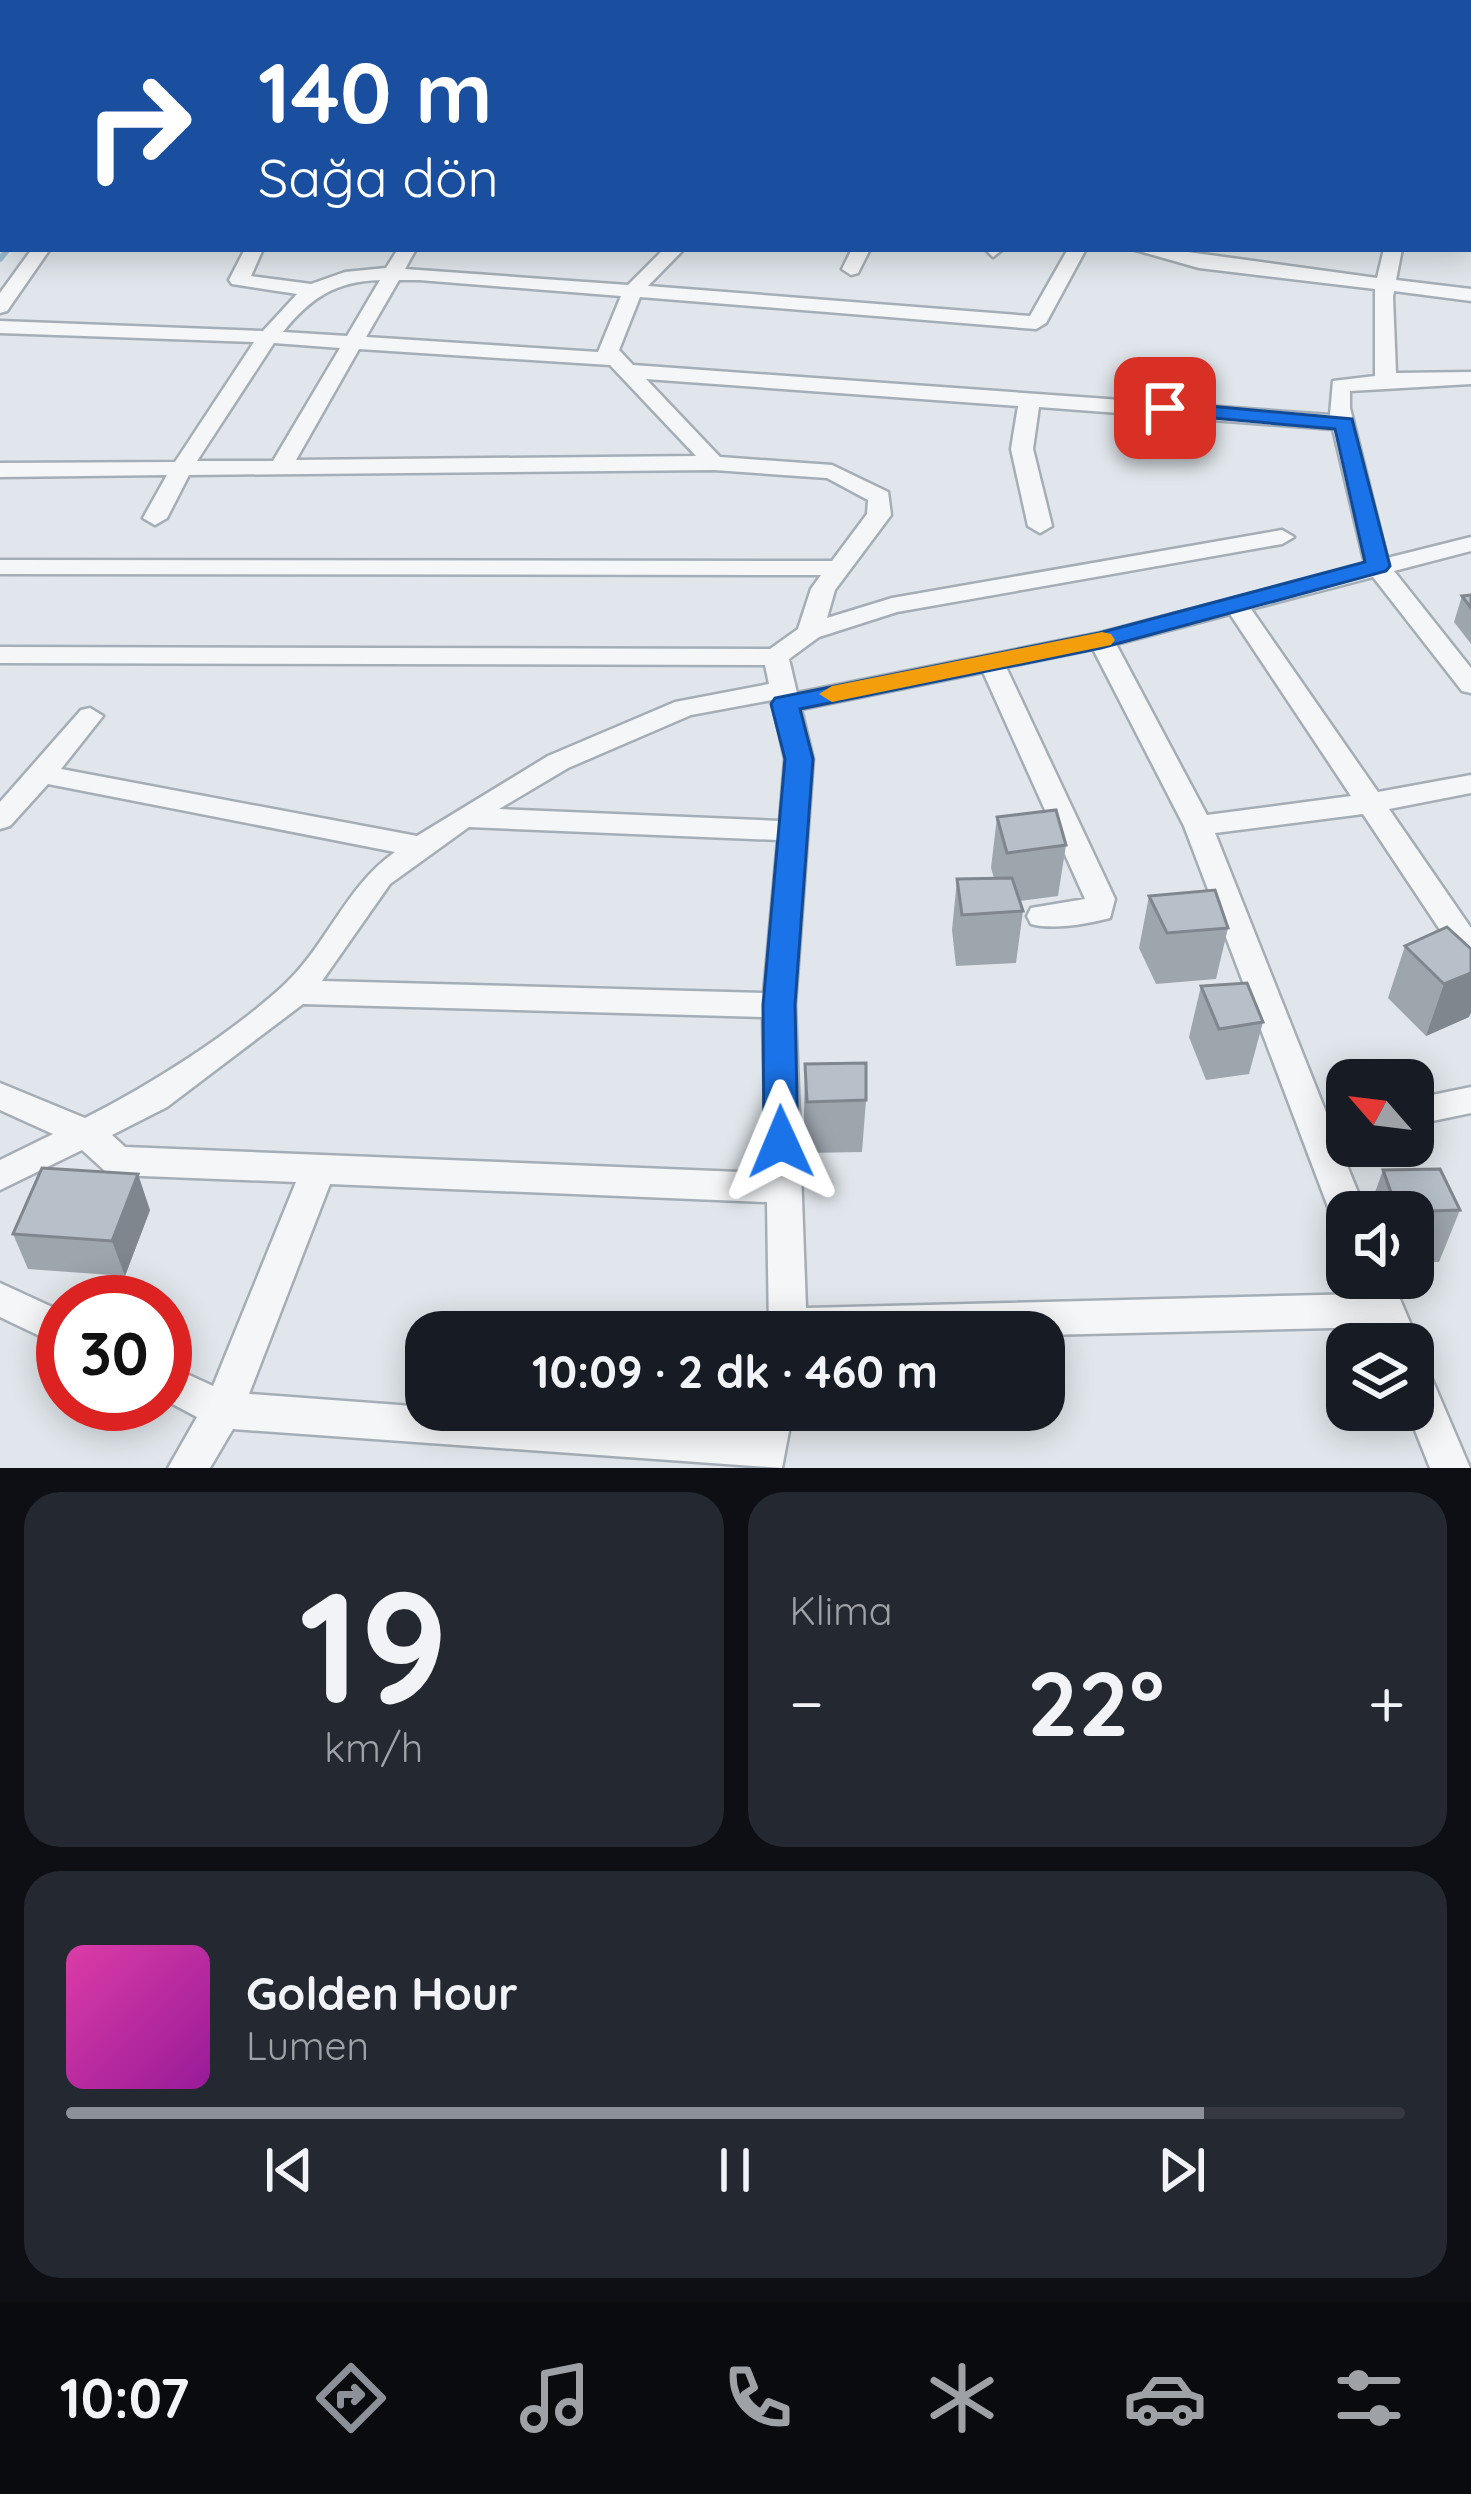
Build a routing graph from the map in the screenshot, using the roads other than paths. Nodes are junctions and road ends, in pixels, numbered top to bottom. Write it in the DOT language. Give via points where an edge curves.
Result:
graph roads {
  1 [pos="39,252"];
  2 [pos="253,252"];
  3 [pos="405,252"];
  4 [pos="672,252"];
  5 [pos="860,252"];
  6 [pos="1075,252"];
  7 [pos="1174,252"];
  8 [pos="1393,252"];
  9 [pos="851,269"];
  10 [pos="388,277"];
  11 [pos="1388,284"];
  12 [pos="314,290"];
  13 [pos="633,290"];
  14 [pos="1471,295"];
  15 [pos="0,308"];
  16 [pos="0,327"];
  17 [pos="269,337"];
  18 [pos="352,342"];
  19 [pos="621,365"];
  20 [pos="1470,379"];
  21 [pos="1387,380"];
  22 [pos="1030,398"];
  23 [pos="1345,423"];
  24 [pos="714,463"];
  25 [pos="0,470"];
  26 [pos="279,470"];
  27 [pos="178,472"];
  28 [pos="155,518"];
  29 [pos="1040,526"];
  30 [pos="1282,537"];
  31 [pos="1471,544"];
  32 [pos="1378,566"];
  33 [pos="0,567"];
  34 [pos="838,568"];
  35 [pos="1237,606"];
  36 [pos="810,632"];
  37 [pos="1101,640"];
  38 [pos="0,656"];
  39 [pos="776,657"];
  40 [pos="991,662"];
  41 [pos="1471,685"];
  42 [pos="783,697"];
  43 [pos="90,716"];
  44 [pos="42,774"];
  45 [pos="1471,784"];
  46 [pos="1371,803"];
  47 [pos="463,817"];
  48 [pos="0,819"];
  49 [pos="1198,826"];
  50 [pos="793,831"];
  51 [pos="422,847"];
  52 [pos="1042,916"];
  53 [pos="1471,952"];
  54 [pos="297,992"];
  55 [pos="779,1005"];
  56 [pos="0,1096"];
  57 [pos="1471,1100"];
  58 [pos="1434,1108"];
  59 [pos="1326,1114"];
  60 [pos="86,1133"];
  61 [pos="319,1169"];
  62 [pos="0,1176"];
  63 [pos="782,1188"];
  64 [pos="0,1298"];
  65 [pos="1386,1310"];
  66 [pos="787,1311"];
  67 [pos="36,1316"];
  68 [pos="1065,1320"];
  69 [pos="192,1394"];
  70 [pos="223,1410"];
  71 [pos="1434,1429"];
  72 [pos="765,1459"];
  73 [pos="188,1468"];
  74 [pos="1450,1468"];
  1 -- 15 [label="street"];
  2 -- 12 [label="street" via="239,280"];
  3 -- 10 [label="street"];
  4 -- 13 [label="street"];
  5 -- 9 [label="street"];
  6 -- 13 [label="street" via="1036,323"];
  7 -- 11 [label="street"];
  8 -- 11 [label="street"];
  10 -- 12 [label="street"];
  10 -- 13 [label="street"];
  10 -- 18 [label="street"];
  11 -- 14 [label="street"];
  11 -- 21 [label="street"];
  12 -- 17 [label="street"];
  13 -- 19 [label="street" via="608,351"];
  16 -- 17 [label="street"];
  17 -- 18 [label="street"];
  17 -- 27 [label="street"];
  18 -- 19 [label="street"];
  18 -- 26 [label="street"];
  19 -- 22 [label="street"];
  19 -- 24 [label="street"];
  20 -- 21 [label="street"];
  21 -- 23 [label="street" via="1340,385"];
  22 -- 23 [label="street"];
  22 -- 29 [label="street" via="1022,449"];
  23 -- 32 [label="street"];
  24 -- 26 [label="street"];
  24 -- 34 [label="street" via="832,472 880,497 879,515"];
  25 -- 27 [label="street"];
  26 -- 27 [label="street"];
  27 -- 28 [label="street"];
  30 -- 36 [label="street" via="892,605"];
  31 -- 32 [label="street"];
  32 -- 35 [label="street"];
  32 -- 41 [label="street"];
  33 -- 34 [label="street"];
  34 -- 36 [label="street"];
  35 -- 37 [label="street"];
  35 -- 46 [label="street"];
  36 -- 39 [label="street"];
  37 -- 40 [label="street"];
  37 -- 49 [label="street"];
  38 -- 39 [label="street"];
  39 -- 42 [label="street"];
  40 -- 42 [label="street"];
  40 -- 52 [label="street" via="1100,899 1099,910"];
  42 -- 47 [label="street" via="685,708 558,762"];
  42 -- 50 [label="street" via="799,759"];
  43 -- 44 [label="street"];
  44 -- 48 [label="street"];
  44 -- 51 [label="street"];
  45 -- 46 [label="street"];
  46 -- 49 [label="street"];
  46 -- 53 [label="street"];
  47 -- 50 [label="street"];
  47 -- 51 [label="street"];
  49 -- 59 [label="street"];
  50 -- 55 [label="street"];
  51 -- 54 [label="street" via="380,878"];
  54 -- 55 [label="street"];
  54 -- 60 [label="street" via="155,1098"];
  55 -- 63 [label="street"];
  56 -- 60 [label="street"];
  57 -- 58 [label="street"];
  60 -- 61 [label="street" via="116,1161"];
  60 -- 62 [label="street"];
  61 -- 63 [label="street"];
  61 -- 70 [label="street"];
  63 -- 66 [label="street"];
  64 -- 67 [label="street"];
  65 -- 68 [label="street"];
  69 -- 70 [label="street"];
  70 -- 72 [label="street"];
  70 -- 73 [label="street"];
  71 -- 74 [label="street"];
}
